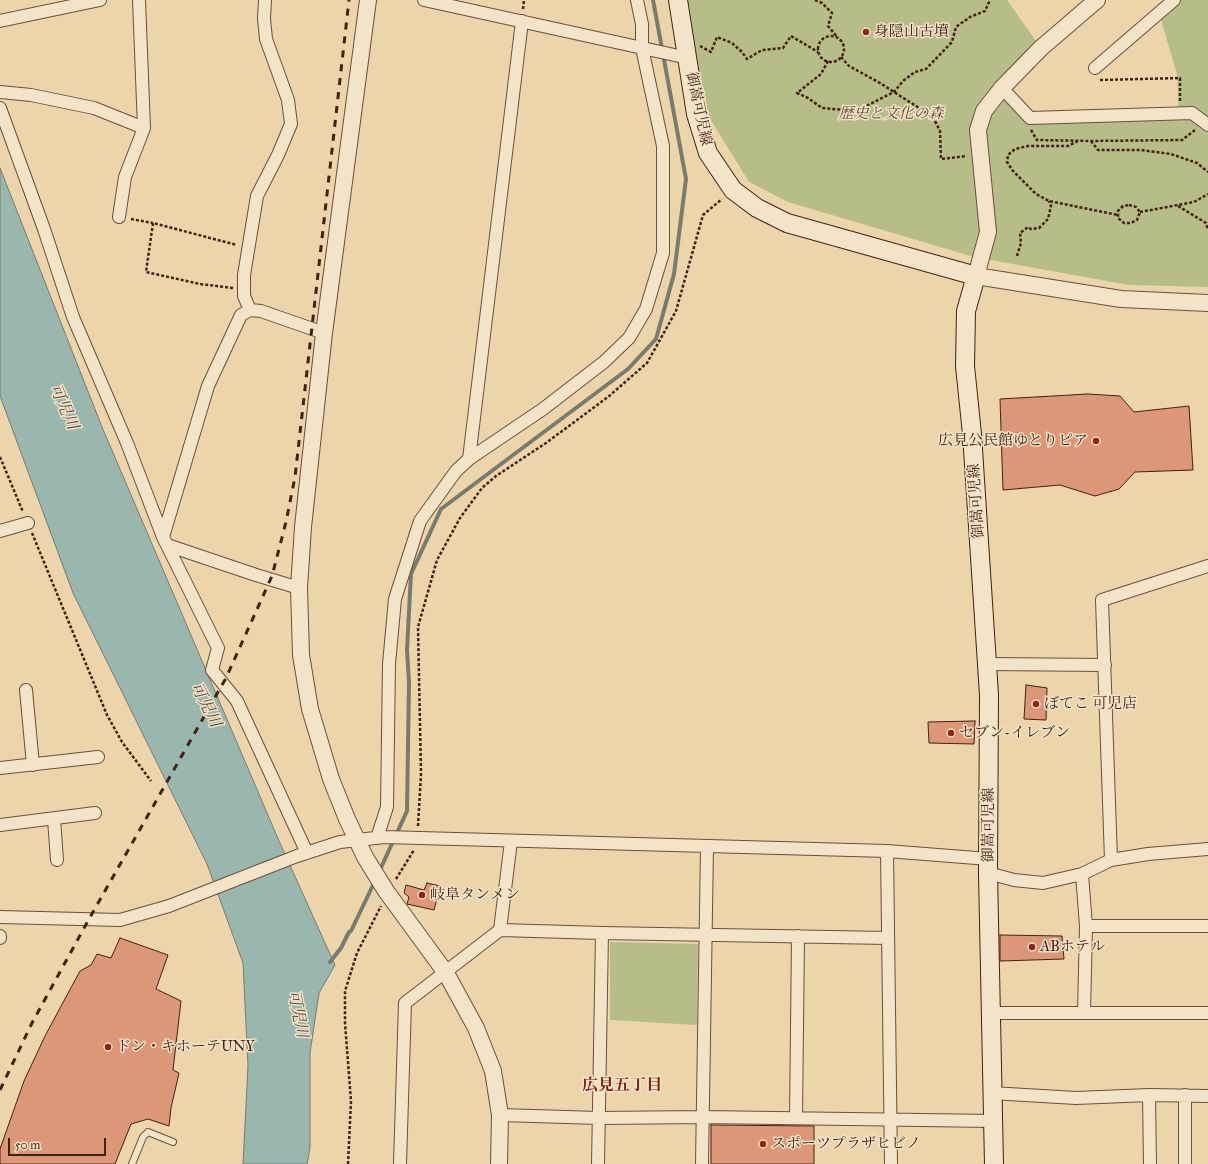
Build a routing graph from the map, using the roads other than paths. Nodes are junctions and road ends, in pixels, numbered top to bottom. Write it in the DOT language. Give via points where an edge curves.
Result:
graph roads {
  1 [pos="100,0"];
  2 [pos="139,0"];
  3 [pos="265,0"];
  4 [pos="368,0"];
  5 [pos="424,0"];
  6 [pos="637,0"];
  7 [pos="678,0"];
  8 [pos="1097,0"];
  9 [pos="1173,0"];
  10 [pos="0,21"];
  11 [pos="522,21"];
  12 [pos="642,48"];
  13 [pos="686,50"];
  14 [pos="1095,68"];
  15 [pos="1002,88"];
  16 [pos="0,92"];
  17 [pos="0,108"];
  18 [pos="1206,123"];
  19 [pos="144,128"];
  20 [pos="119,217"];
  21 [pos="976,276"];
  22 [pos="1208,303"];
  23 [pos="250,310"];
  24 [pos="324,333"];
  25 [pos="469,459"];
  26 [pos="28,523"];
  27 [pos="0,531"];
  28 [pos="165,541"];
  29 [pos="1208,566"];
  30 [pos="299,588"];
  31 [pos="986,664"];
  32 [pos="1105,665"];
  33 [pos="26,690"];
  34 [pos="98,757"];
  35 [pos="32,765"];
  36 [pos="0,768"];
  37 [pos="95,813"];
  38 [pos="54,819"];
  39 [pos="0,825"];
  40 [pos="381,838"];
  41 [pos="357,840"];
  42 [pos="511,841"];
  43 [pos="707,847"];
  44 [pos="1208,849"];
  45 [pos="887,851"];
  46 [pos="302,855"];
  47 [pos="57,860"];
  48 [pos="1111,860"];
  49 [pos="989,866"];
  50 [pos="1082,874"];
  51 [pos="0,917"];
  52 [pos="1086,926"];
  53 [pos="1208,926"];
  54 [pos="500,930"];
  55 [pos="602,933"];
  56 [pos="705,934"];
  57 [pos="798,936"];
  58 [pos="888,938"];
  59 [pos="446,972"];
  60 [pos="991,1013"];
  61 [pos="1084,1013"];
  62 [pos="1208,1013"];
  63 [pos="991,1093"];
  64 [pos="1149,1095"];
  65 [pos="1185,1095"];
  66 [pos="1208,1096"];
  67 [pos="500,1115"];
  68 [pos="703,1117"];
  69 [pos="599,1118"];
  70 [pos="796,1118"];
  71 [pos="890,1121"];
  72 [pos="994,1121"];
  73 [pos="173,1142"];
  74 [pos="132,1164"];
  75 [pos="400,1164"];
  76 [pos="499,1164"];
  77 [pos="598,1164"];
  78 [pos="702,1164"];
  79 [pos="891,1164"];
  80 [pos="994,1164"];
  81 [pos="1150,1164"];
  82 [pos="1185,1164"];
  1 -- 10 [label="street"];
  2 -- 19 [label="street"];
  3 -- 23 [label="street" via="266,39 288,100 291,124 257,196 244,274 244,296"];
  4 -- 24 [label="street"];
  5 -- 11 [label="street"];
  6 -- 12 [label="street" via="642,24"];
  7 -- 13 [label="main road, 御嵩可児線"];
  8 -- 15 [label="street" via="1041,48"];
  9 -- 14 [label="street"];
  11 -- 12 [label="street"];
  11 -- 25 [label="street"];
  12 -- 13 [label="street"];
  12 -- 25 [label="street" via="663,146 663,253 646,309 629,338 604,362 543,409"];
  13 -- 21 [label="main road, 御嵩可児線" via="696,114 708,153 733,190 757,208 787,223"];
  15 -- 18 [label="street" via="1030,118 1192,113"];
  15 -- 21 [label="street" via="984,111 978,130 988,232"];
  16 -- 19 [label="street" via="31,94 94,108"];
  17 -- 28 [label="street" via="74,317"];
  19 -- 20 [label="street" via="125,177"];
  21 -- 22 [label="street" via="1121,299"];
  21 -- 31 [label="main road, 御嵩可児線" via="966,311 965,366 972,434"];
  23 -- 24 [label="street" via="261,311"];
  23 -- 28 [label="street" via="241,315 208,386"];
  24 -- 30 [label="street" via="302,527"];
  25 -- 40 [label="street" via="456,471 420,521 395,599 389,664 387,808"];
  26 -- 27 [label="street"];
  28 -- 30 [label="street"];
  28 -- 46 [label="street" via="218,648 212,670 237,701"];
  29 -- 32 [label="street" via="1102,600"];
  30 -- 41 [label="street" via="301,654 310,709 331,779"];
  31 -- 32 [label="street"];
  31 -- 49 [label="main road, 御嵩可児線" via="989,695"];
  32 -- 48 [label="street"];
  33 -- 35 [label="street"];
  34 -- 35 [label="street"];
  35 -- 36 [label="street"];
  37 -- 38 [label="street"];
  38 -- 39 [label="street"];
  38 -- 47 [label="street"];
  40 -- 41 [label="street"];
  40 -- 42 [label="street"];
  41 -- 46 [label="street" via="340,842"];
  41 -- 59 [label="street" via="387,893"];
  42 -- 43 [label="street"];
  42 -- 54 [label="street"];
  43 -- 45 [label="street"];
  43 -- 56 [label="street"];
  44 -- 48 [label="street"];
  45 -- 49 [label="street"];
  45 -- 58 [label="street"];
  46 -- 51 [label="street" via="168,906 120,920"];
  48 -- 50 [label="street"];
  49 -- 50 [label="street" via="1014,880 1043,883"];
  49 -- 60 [label="main road, 御嵩可児線"];
  50 -- 52 [label="street"];
  52 -- 53 [label="street"];
  52 -- 61 [label="street"];
  54 -- 55 [label="street"];
  54 -- 59 [label="street"];
  55 -- 56 [label="street"];
  55 -- 69 [label="street"];
  56 -- 57 [label="street"];
  56 -- 68 [label="street"];
  57 -- 58 [label="street"];
  57 -- 70 [label="street"];
  58 -- 71 [label="street"];
  59 -- 67 [label="street" via="476,1028 493,1071"];
  59 -- 75 [label="street" via="405,1002"];
  60 -- 61 [label="street"];
  60 -- 63 [label="main road, 御嵩可児線"];
  61 -- 62 [label="street"];
  63 -- 64 [label="street" via="1076,1098"];
  63 -- 72 [label="main road, 御嵩可児線"];
  64 -- 65 [label="street"];
  64 -- 81 [label="street"];
  65 -- 66 [label="street"];
  65 -- 82 [label="street"];
  67 -- 69 [label="street"];
  67 -- 76 [label="street"];
  68 -- 69 [label="street"];
  68 -- 70 [label="street"];
  68 -- 78 [label="street"];
  69 -- 77 [label="street"];
  70 -- 71 [label="street"];
  71 -- 72 [label="street"];
  71 -- 79 [label="street"];
  72 -- 80 [label="main road, 御嵩可児線"];
  73 -- 74 [label="lane" via="148,1132 143,1137"];
}
